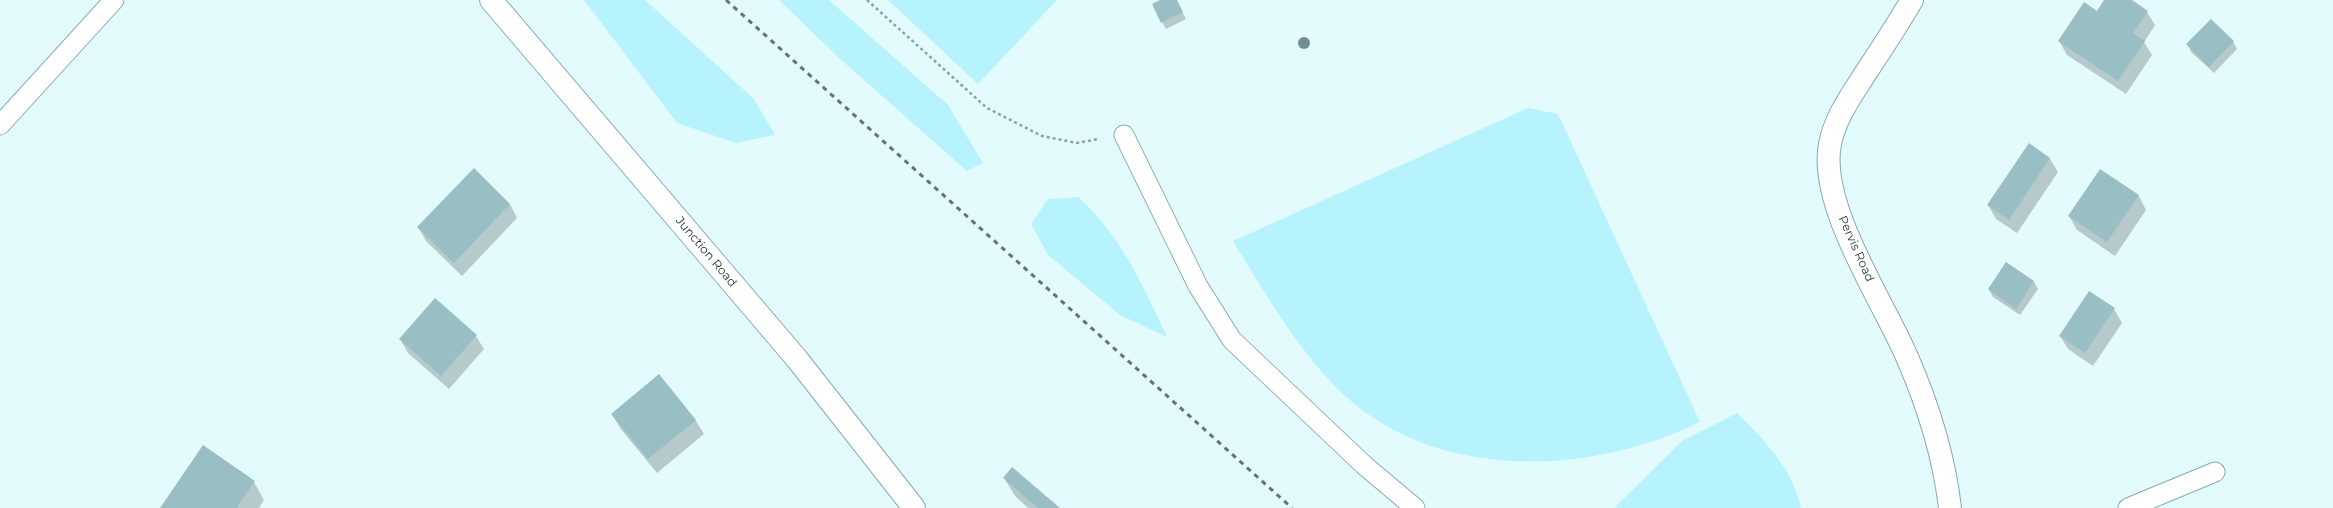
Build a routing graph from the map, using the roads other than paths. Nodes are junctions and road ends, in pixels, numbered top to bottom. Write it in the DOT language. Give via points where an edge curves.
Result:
graph roads {
  1 [pos="114,0"];
  2 [pos="491,0"];
  3 [pos="1912,0"];
  4 [pos="0,125"];
  5 [pos="1124,135"];
  6 [pos="2215,472"];
  7 [pos="914,508"];
  8 [pos="1415,508"];
  9 [pos="1950,508"];
  10 [pos="2128,508"];
  1 -- 4 [label="lane"];
  2 -- 7 [label="street, Junction Road" via="797,359"];
  3 -- 9 [label="street, Pervis Road" via="1839,116 1830,144 1829,176 1837,206 1860,264 1907,356 1929,412"];
  5 -- 8 [label="lane" via="1198,286 1232,340 1364,465"];
  6 -- 10 [label="lane"];
}
